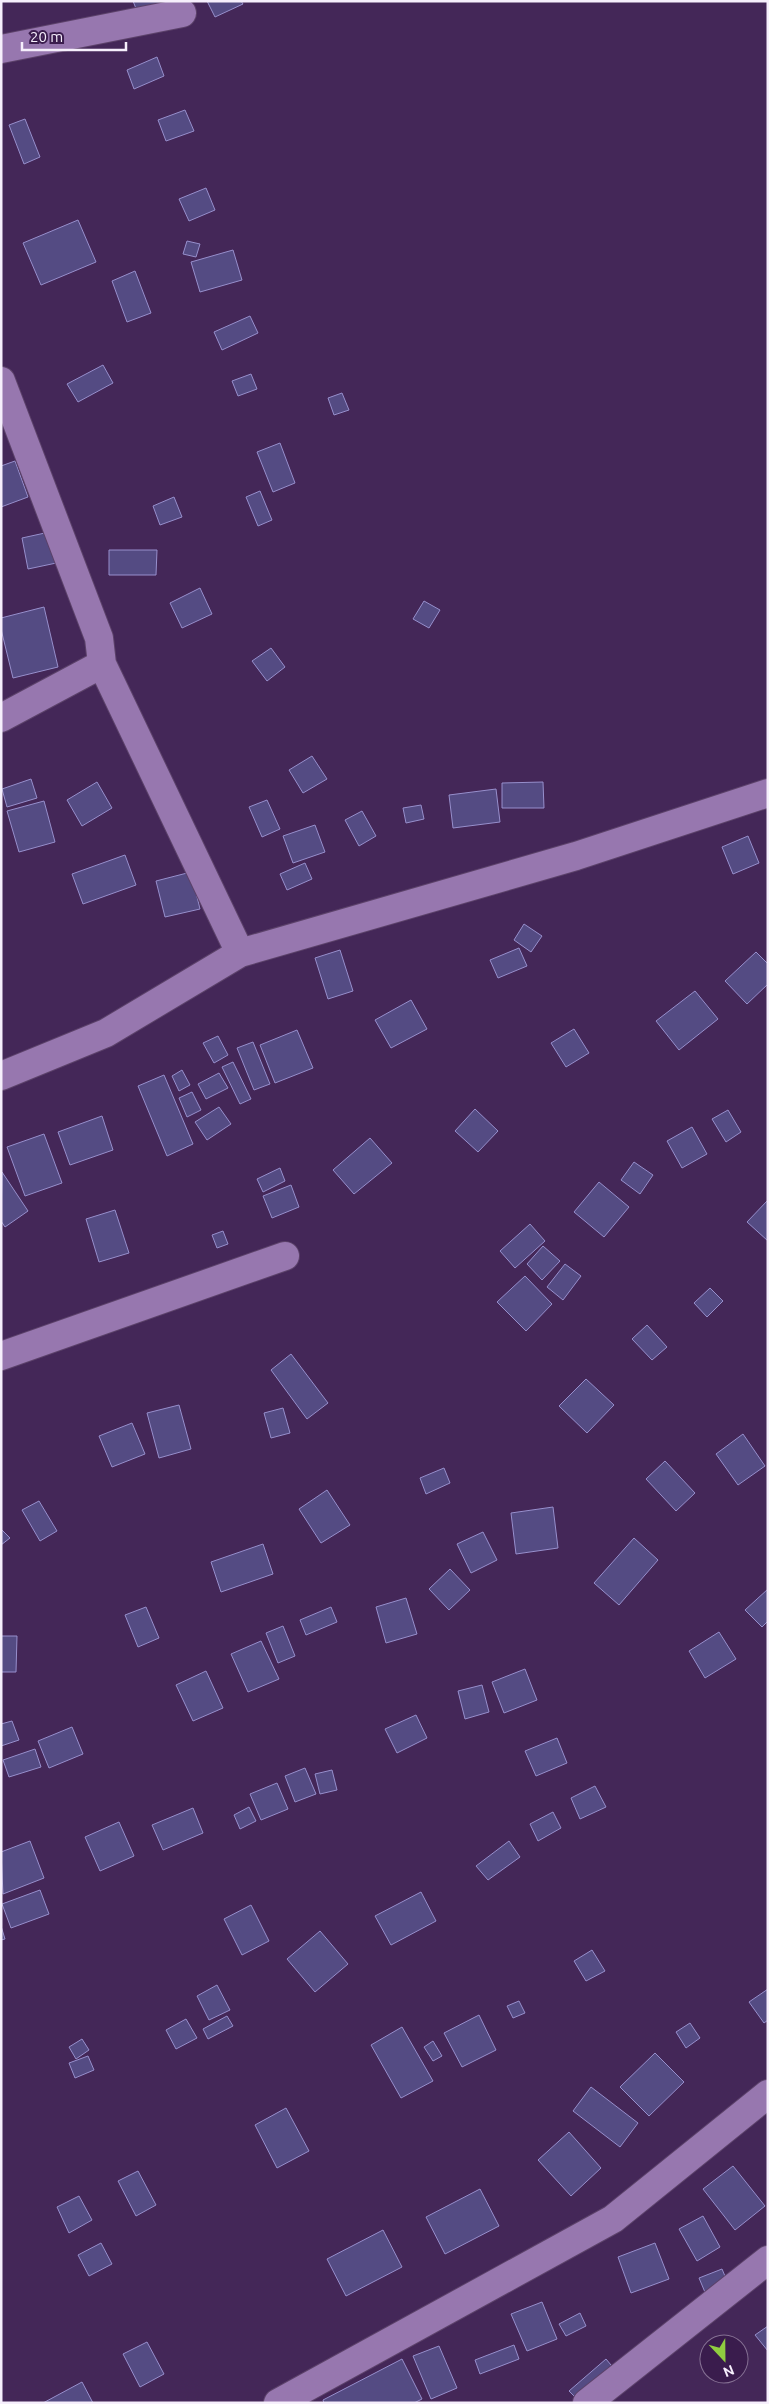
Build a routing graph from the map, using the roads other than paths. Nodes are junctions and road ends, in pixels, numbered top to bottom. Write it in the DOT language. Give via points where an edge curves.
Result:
graph roads {
  1 [pos="182,13"];
  2 [pos="1,48"];
  3 [pos="1,381"];
  4 [pos="7,419"];
  5 [pos="102,664"];
  6 [pos="1,718"];
  7 [pos="768,793"];
  8 [pos="240,953"];
  9 [pos="1,1076"];
  10 [pos="284,1256"];
  11 [pos="1,1356"];
  12 [pos="768,2094"];
  13 [pos="768,2260"];
  14 [pos="278,2403"];
  15 [pos="588,2403"];
  1 -- 2 [label="street"];
  3 -- 4 [label="street"];
  4 -- 5 [label="street" via="99,638"];
  5 -- 6 [label="street"];
  5 -- 8 [label="street"];
  7 -- 8 [label="street" via="576,856"];
  8 -- 9 [label="street" via="106,1033"];
  10 -- 11 [label="street"];
  12 -- 14 [label="street" via="613,2219"];
  13 -- 15 [label="street"];
}
